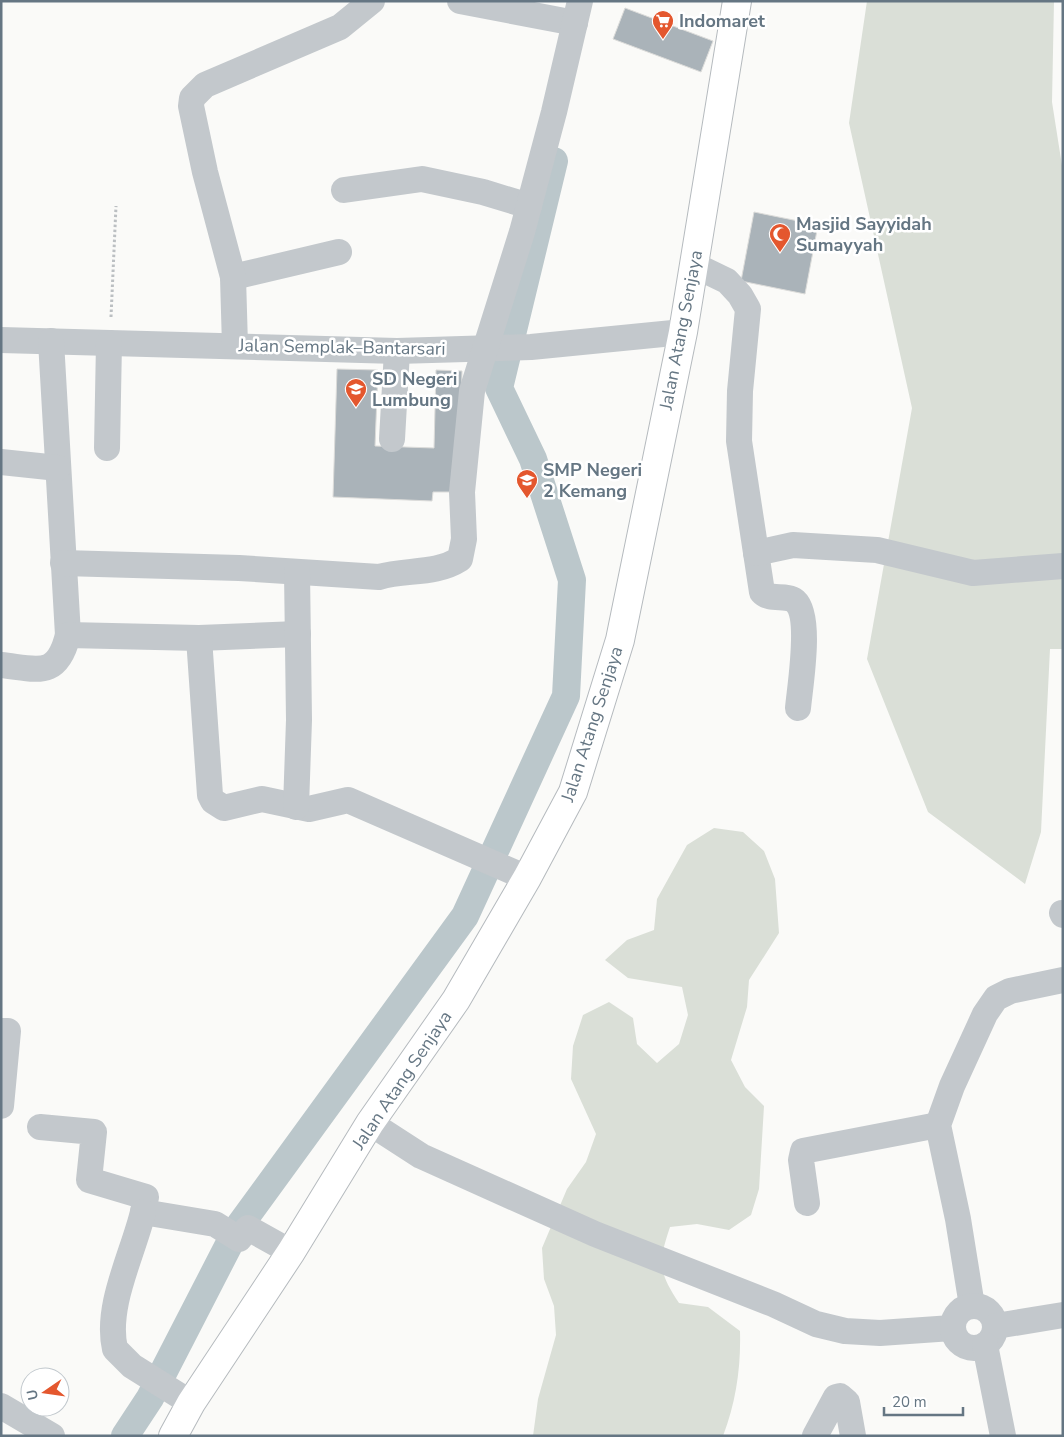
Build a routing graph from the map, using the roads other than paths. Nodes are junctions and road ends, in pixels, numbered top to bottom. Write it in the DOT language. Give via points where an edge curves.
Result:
graph roads {
  1 [pos="372,1"];
  2 [pos="460,1"];
  3 [pos="737,1"];
  4 [pos="578,12"];
  5 [pos="344,190"];
  6 [pos="529,206"];
  7 [pos="340,252"];
  8 [pos="694,265"];
  9 [pos="233,277"];
  10 [pos="683,332"];
  11 [pos="1,340"];
  12 [pos="51,341"];
  13 [pos="110,343"];
  14 [pos="235,346"];
  15 [pos="485,348"];
  16 [pos="397,351"];
  17 [pos="392,440"];
  18 [pos="107,448"];
  19 [pos="1,462"];
  20 [pos="58,468"];
  21 [pos="756,553"];
  22 [pos="63,562"];
  23 [pos="1063,566"];
  24 [pos="297,572"];
  25 [pos="298,634"];
  26 [pos="68,635"];
  27 [pos="199,638"];
  28 [pos="1,665"];
  29 [pos="798,708"];
  30 [pos="296,807"];
  31 [pos="520,875"];
  32 [pos="1063,980"];
  33 [pos="1,1031"];
  34 [pos="1,1106"];
  35 [pos="370,1123"];
  36 [pos="938,1125"];
  37 [pos="40,1127"];
  38 [pos="807,1203"];
  39 [pos="143,1212"];
  40 [pos="291,1252"];
  41 [pos="972,1306"];
  42 [pos="1063,1315"];
  43 [pos="952,1328"];
  44 [pos="991,1335"];
  45 [pos="181,1396"];
  46 [pos="1,1406"];
  47 [pos="52,1436"];
  48 [pos="173,1436"];
  49 [pos="815,1436"];
  50 [pos="853,1436"];
  51 [pos="1003,1436"];
  1 -- 9 [label="street" via="340,27 205,85 194,95 192,106 205,172"];
  2 -- 4 [label="street"];
  3 -- 8 [label="main road, Jalan Atang Senjaya"];
  4 -- 6 [label="street"];
  5 -- 6 [label="street" via="422,179"];
  6 -- 15 [label="street"];
  7 -- 9 [label="street"];
  8 -- 10 [label="main road, Jalan Atang Senjaya"];
  8 -- 21 [label="street" via="727,281 748,309 739,441"];
  9 -- 14 [label="street"];
  10 -- 15 [label="street, Jalan Semplak–Bantarsari"];
  10 -- 31 [label="main road, Jalan Atang Senjaya" via="620,640 573,792"];
  11 -- 12 [label="street, Jalan Semplak–Bantarsari"];
  12 -- 13 [label="street, Jalan Semplak–Bantarsari"];
  12 -- 20 [label="street"];
  13 -- 14 [label="street, Jalan Semplak–Bantarsari"];
  13 -- 18 [label="street"];
  14 -- 16 [label="street, Jalan Semplak–Bantarsari"];
  15 -- 16 [label="street, Jalan Semplak–Bantarsari"];
  15 -- 24 [label="street" via="468,416 462,492 464,539 460,559 442,569 394,572 380,577"];
  16 -- 17 [label="street"];
  19 -- 20 [label="street"];
  20 -- 22 [label="street"];
  21 -- 23 [label="street" via="793,545 878,550 973,573"];
  21 -- 29 [label="street" via="764,594 793,599 803,620"];
  22 -- 24 [label="street"];
  22 -- 26 [label="street"];
  24 -- 25 [label="street"];
  25 -- 27 [label="street"];
  25 -- 30 [label="street"];
  26 -- 27 [label="street"];
  26 -- 28 [label="street" via="58,661 50,666 40,669"];
  27 -- 30 [label="street" via="213,802 224,808 262,799"];
  30 -- 31 [label="street" via="312,809 348,800"];
  31 -- 35 [label="main road, Jalan Atang Senjaya" via="456,1000"];
  32 -- 36 [label="street" via="1010,991 996,998 985,1014 952,1086"];
  33 -- 34 [label="street" via="8,1031"];
  35 -- 40 [label="main road, Jalan Atang Senjaya"];
  35 -- 43 [label="street" via="421,1156 595,1234 816,1324 845,1332"];
  36 -- 38 [label="street" via="804,1151 801,1160"];
  36 -- 41 [label="street"];
  37 -- 39 [label="street" via="94,1132 89,1180 146,1197"];
  39 -- 40 [label="street" via="215,1224 240,1239 248,1228"];
  39 -- 45 [label="street" via="122,1278 113,1324 115,1349 132,1366"];
  40 -- 45 [label="main road, Jalan Atang Senjaya"];
  41 -- 43 [label="street" via="962,1310"];
  41 -- 44 [label="street" via="986,1310"];
  42 -- 44 [label="street"];
  43 -- 44 [label="street" via="956,1339 964,1346 974,1348"];
  44 -- 51 [label="street"];
  45 -- 48 [label="main road, Jalan Atang Senjaya"];
  46 -- 47 [label="street"];
  49 -- 50 [label="street" via="840,1396 848,1402"];
}
